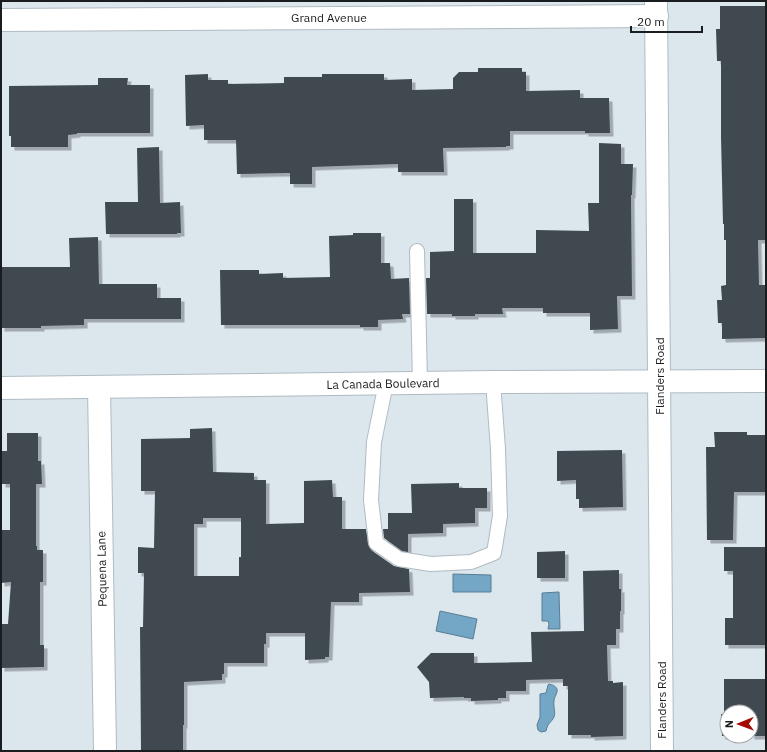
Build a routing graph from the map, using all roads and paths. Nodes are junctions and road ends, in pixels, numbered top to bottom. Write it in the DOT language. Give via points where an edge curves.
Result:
graph roads {
  1 [pos="657,9"];
  2 [pos="1,20"];
  3 [pos="417,251"];
  4 [pos="766,381"];
  5 [pos="493,382"];
  6 [pos="660,382"];
  7 [pos="420,383"];
  8 [pos="386,384"];
  9 [pos="99,387"];
  10 [pos="1,388"];
  11 [pos="105,751"];
  12 [pos="662,751"];
  1 -- 2 [label="street, Grand Avenue"];
  1 -- 6 [label="street, Flanders Road"];
  3 -- 7 [label="lane"];
  4 -- 6 [label="street, La Canada Boulevard"];
  5 -- 6 [label="street, La Canada Boulevard"];
  5 -- 7 [label="street, La Canada Boulevard"];
  5 -- 8 [label="lane" via="500,516 494,553 471,562 431,564 399,560 376,543 371,500 374,442"];
  6 -- 12 [label="street, Flanders Road"];
  7 -- 8 [label="street, La Canada Boulevard"];
  8 -- 9 [label="street, La Canada Boulevard"];
  9 -- 10 [label="street, La Canada Boulevard"];
  9 -- 11 [label="street, Pequena Lane"];
}
